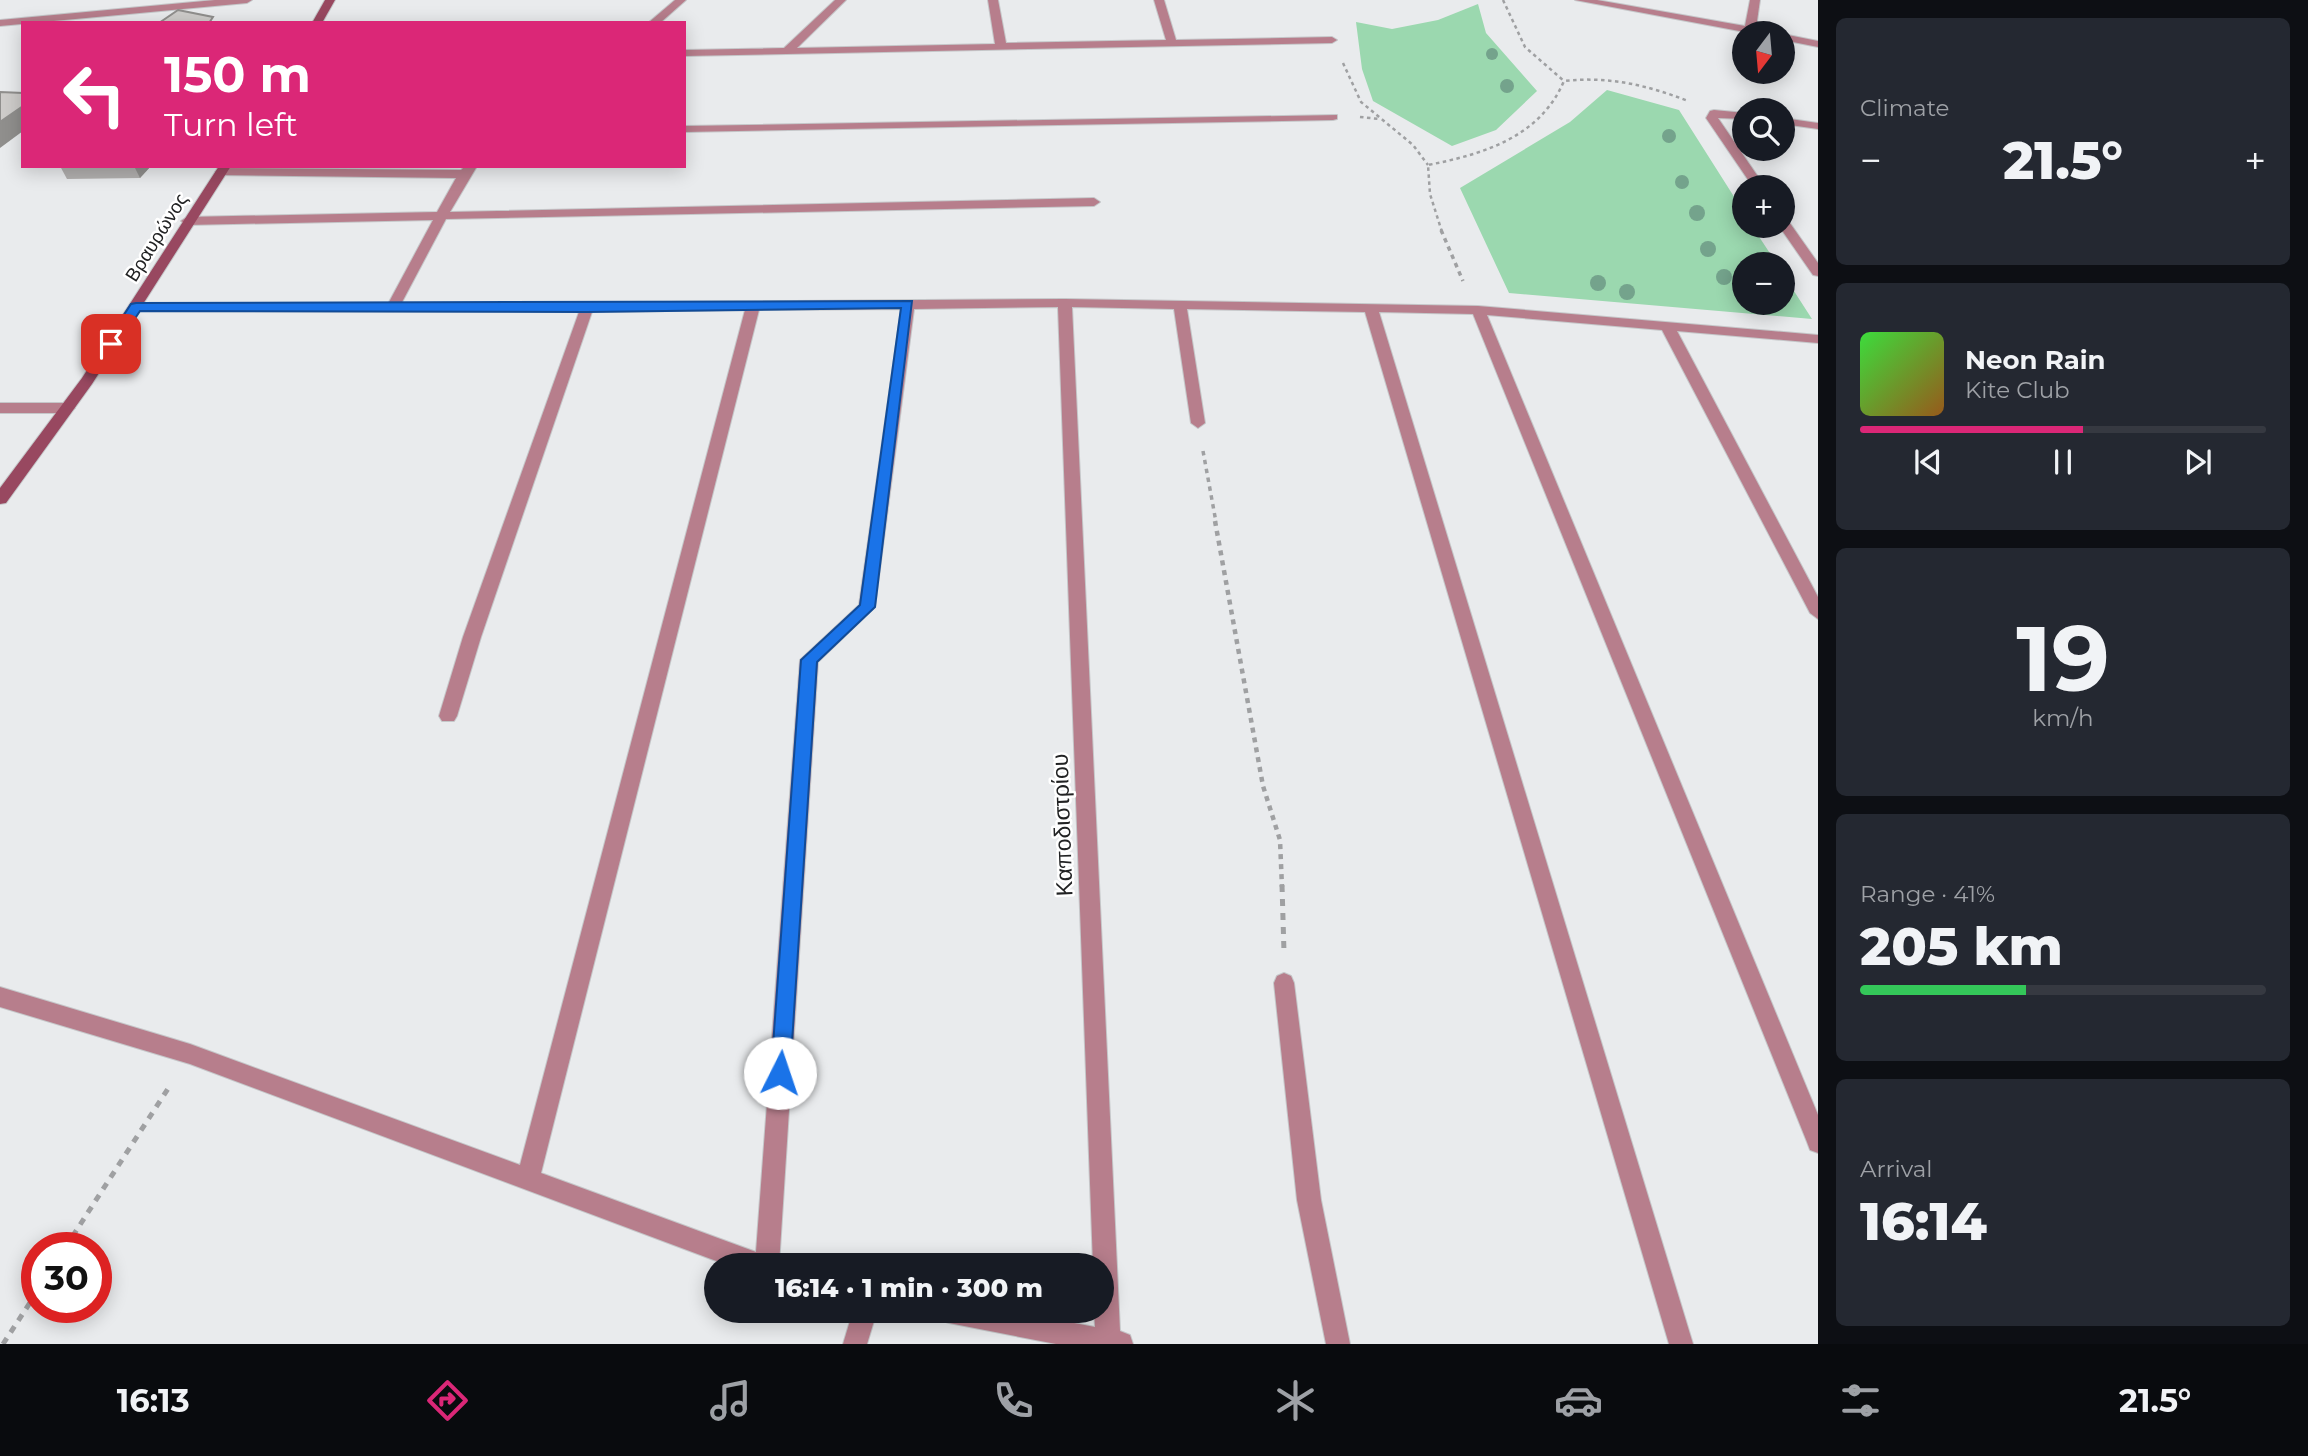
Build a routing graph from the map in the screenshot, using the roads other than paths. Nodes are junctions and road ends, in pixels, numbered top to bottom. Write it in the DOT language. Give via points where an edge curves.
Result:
graph roads {
  1 [pos="247,0"];
  2 [pos="330,0"];
  3 [pos="681,0"];
  4 [pos="841,0"];
  5 [pos="993,0"];
  6 [pos="1159,0"];
  7 [pos="1580,0"];
  8 [pos="1755,0"];
  9 [pos="318,21"];
  10 [pos="655,21"];
  11 [pos="1752,21"];
  12 [pos="5,22"];
  13 [pos="1732,27"];
  14 [pos="0,32"];
  15 [pos="1332,40"];
  16 [pos="1796,40"];
  17 [pos="1172,44"];
  18 [pos="1818,44"];
  19 [pos="1001,46"];
  20 [pos="788,50"];
  21 [pos="686,53"];
  22 [pos="1732,115"];
  23 [pos="1333,117"];
  24 [pos="1795,123"];
  25 [pos="1818,126"];
  26 [pos="686,129"];
  27 [pos="1732,147"];
  28 [pos="223,169"];
  29 [pos="468,170"];
  30 [pos="1094,202"];
  31 [pos="441,217"];
  32 [pos="187,220"];
  33 [pos="1794,238"];
  34 [pos="1818,272"];
  35 [pos="1065,303"];
  36 [pos="908,304"];
  37 [pos="1180,305"];
  38 [pos="393,306"];
  39 [pos="136,307"];
  40 [pos="753,307"];
  41 [pos="587,308"];
  42 [pos="1371,309"];
  43 [pos="1478,310"];
  44 [pos="1667,326"];
  45 [pos="1818,339"];
  46 [pos="0,408"];
  47 [pos="68,408"];
  48 [pos="1198,423"];
  49 [pos="0,499"];
  50 [pos="1818,613"];
  51 [pos="448,716"];
  52 [pos="1284,984"];
  53 [pos="0,997"];
  54 [pos="1818,1142"];
  55 [pos="528,1177"];
  56 [pos="728,1253"];
  57 [pos="768,1253"];
  58 [pos="861,1323"];
  59 [pos="1010,1323"];
  60 [pos="1112,1343"];
  61 [pos="855,1344"];
  62 [pos="1338,1344"];
  63 [pos="1681,1344"];
  1 -- 12 [label="street"];
  2 -- 9 [label="main road"];
  3 -- 10 [label="street"];
  4 -- 20 [label="street"];
  5 -- 19 [label="street"];
  6 -- 17 [label="street"];
  7 -- 13 [label="street"];
  8 -- 11 [label="street"];
  12 -- 14 [label="street"];
  15 -- 17 [label="street"];
  16 -- 18 [label="street"];
  17 -- 19 [label="street"];
  19 -- 20 [label="street"];
  20 -- 21 [label="street"];
  22 -- 27 [label="street" via="1714,113 1712,118"];
  23 -- 26 [label="street"];
  24 -- 25 [label="street"];
  28 -- 29 [label="street"];
  28 -- 32 [label="main road, Βραυρώνος"];
  29 -- 31 [label="street"];
  30 -- 31 [label="street"];
  31 -- 32 [label="street"];
  31 -- 38 [label="street"];
  32 -- 39 [label="main road, Βραυρώνος"];
  33 -- 34 [label="street"];
  35 -- 36 [label="street"];
  35 -- 37 [label="street"];
  35 -- 60 [label="street, Καποδιστρίου"];
  36 -- 40 [label="street"];
  36 -- 57 [label="street" via="867,607 809,660"];
  37 -- 42 [label="street"];
  37 -- 48 [label="street"];
  38 -- 39 [label="street"];
  38 -- 41 [label="street"];
  39 -- 47 [label="main road, Βραυρώνος"];
  40 -- 41 [label="street"];
  40 -- 55 [label="street"];
  41 -- 51 [label="street"];
  42 -- 43 [label="street"];
  42 -- 63 [label="street"];
  43 -- 44 [label="street"];
  43 -- 54 [label="street"];
  44 -- 45 [label="street"];
  44 -- 50 [label="street"];
  46 -- 47 [label="street"];
  47 -- 49 [label="main road, Βραυρώνος"];
  52 -- 62 [label="street" via="1309,1200"];
  53 -- 55 [label="street" via="190,1054"];
  55 -- 56 [label="street"];
  58 -- 61 [label="street"];
  59 -- 60 [label="street"];
}
